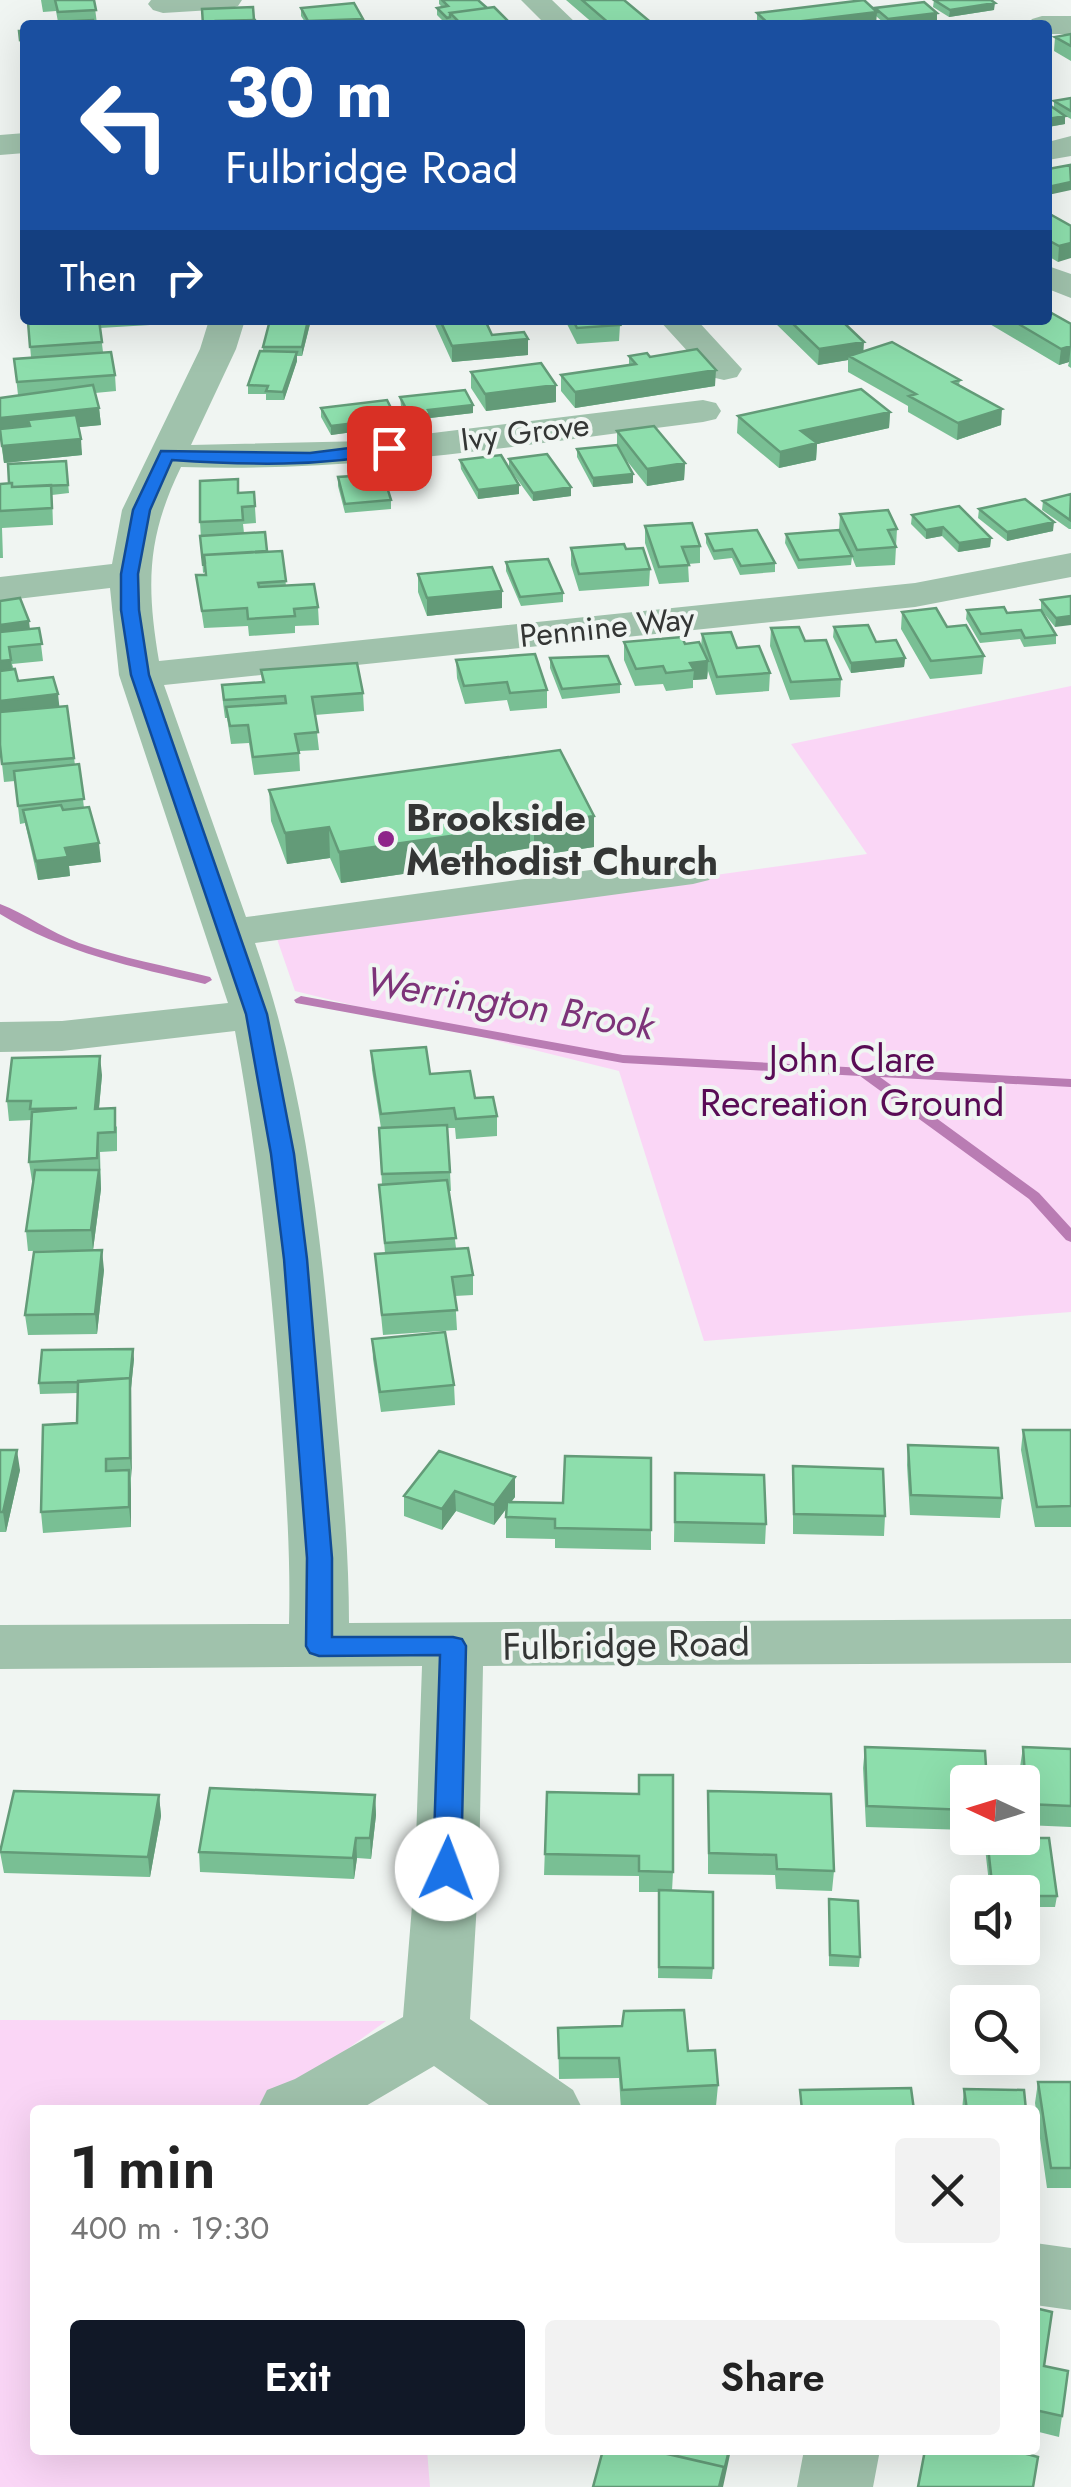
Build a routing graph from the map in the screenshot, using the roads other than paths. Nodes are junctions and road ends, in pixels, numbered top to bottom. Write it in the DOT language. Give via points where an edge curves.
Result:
graph roads {
  1 [pos="228,0"];
  2 [pos="535,0"];
  3 [pos="164,10"];
  4 [pos="557,20"];
  5 [pos="225,325"];
  6 [pos="681,325"];
  7 [pos="724,369"];
  8 [pos="703,411"];
  9 [pos="166,455"];
  10 [pos="1071,566"];
  11 [pos="130,574"];
  12 [pos="0,589"];
  13 [pos="140,675"];
  14 [pos="693,870"];
  15 [pos="252,929"];
  16 [pos="256,1014"];
  17 [pos="0,1037"];
  18 [pos="1071,1640"];
  19 [pos="319,1646"];
  20 [pos="453,1646"];
  21 [pos="0,1648"];
  22 [pos="436,2031"];
  23 [pos="304,2105"];
  24 [pos="541,2105"];
  25 [pos="1040,2275"];
  26 [pos="1071,2279"];
  27 [pos="841,2455"];
  28 [pos="835,2487"];
  1 -- 3 [label="street"];
  2 -- 4 [label="street"];
  5 -- 9 [label="street"];
  6 -- 7 [label="street"];
  8 -- 9 [label="street, Ivy Grove" via="310,458"];
  9 -- 11 [label="street" via="141,510"];
  10 -- 13 [label="street, Pennine Way" via="915,594"];
  11 -- 12 [label="street"];
  11 -- 13 [label="street"];
  13 -- 16 [label="street"];
  14 -- 15 [label="street"];
  16 -- 17 [label="street"];
  16 -- 19 [label="street" via="296,1259 320,1558"];
  18 -- 20 [label="street, Fulbridge Road"];
  19 -- 20 [label="street, Fulbridge Road"];
  19 -- 21 [label="street, Fulbridge Road"];
  20 -- 22 [label="street"];
  22 -- 23 [label="street"];
  22 -- 24 [label="street"];
  25 -- 26 [label="street"];
  27 -- 28 [label="street"];
}
